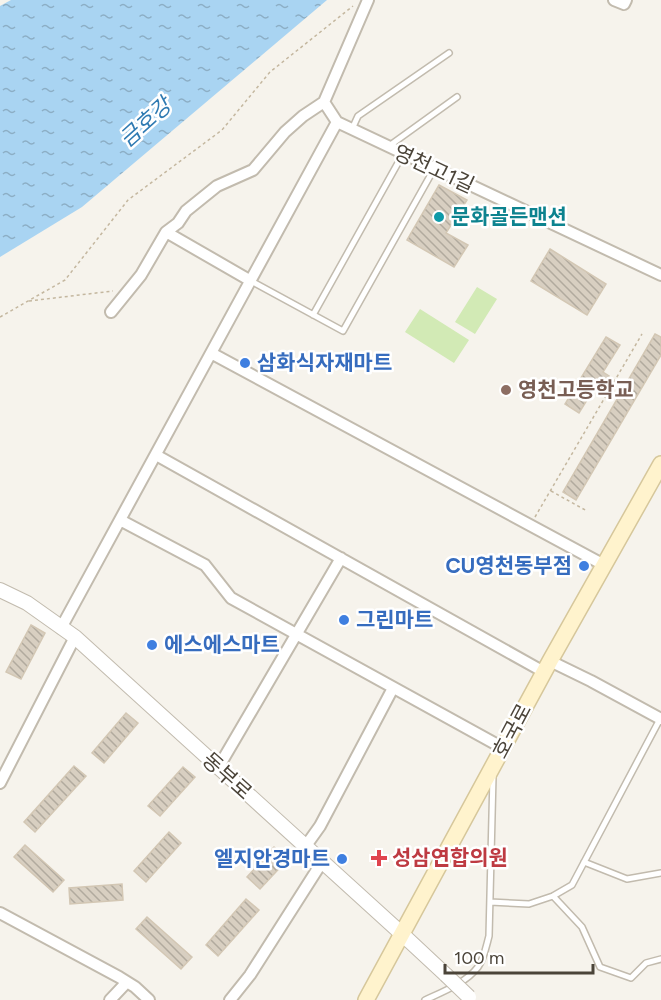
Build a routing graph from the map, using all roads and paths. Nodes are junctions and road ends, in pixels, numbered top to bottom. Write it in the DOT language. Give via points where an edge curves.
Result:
graph roads {
  1 [pos="361,0"];
  2 [pos="368,0"];
  3 [pos="448,53"];
  4 [pos="457,97"];
  5 [pos="324,102"];
  6 [pos="337,122"];
  7 [pos="352,129"];
  8 [pos="388,147"];
  9 [pos="403,154"];
  10 [pos="434,169"];
  11 [pos="166,232"];
  12 [pos="661,275"];
  13 [pos="251,281"];
  14 [pos="129,290"];
  15 [pos="27,302"];
  16 [pos="111,312"];
  17 [pos="313,315"];
  18 [pos="0,317"];
  19 [pos="642,334"];
  20 [pos="212,353"];
  21 [pos="156,455"];
  22 [pos="659,473"];
  23 [pos="550,491"];
  24 [pos="587,511"];
  25 [pos="120,520"];
  26 [pos="530,525"];
  27 [pos="341,558"];
  28 [pos="604,565"];
  29 [pos="0,590"];
  30 [pos="62,628"];
  31 [pos="296,636"];
  32 [pos="75,637"];
  33 [pos="547,667"];
  34 [pos="393,688"];
  35 [pos="661,718"];
  36 [pos="503,748"];
  37 [pos="494,766"];
  38 [pos="218,768"];
  39 [pos="0,783"];
  40 [pos="305,847"];
  41 [pos="322,862"];
  42 [pos="584,862"];
  43 [pos="661,873"];
  44 [pos="553,896"];
  45 [pos="490,902"];
  46 [pos="0,913"];
  47 [pos="402,934"];
  48 [pos="661,958"];
  49 [pos="127,982"];
  50 [pos="429,999"];
  51 [pos="470,999"];
  52 [pos="110,1000"];
  53 [pos="149,1000"];
  54 [pos="230,1000"];
  55 [pos="366,1000"];
  1 -- 15 [label="path" via="270,72 222,130 128,200 65,280"];
  2 -- 5 [label="street"];
  3 -- 7 [label="lane" via="358,116"];
  4 -- 8 [label="lane"];
  5 -- 6 [label="street"];
  5 -- 11 [label="street" via="285,132 253,170 217,186"];
  6 -- 7 [label="street, 영천고1길"];
  6 -- 13 [label="street"];
  7 -- 8 [label="street, 영천고1길"];
  8 -- 9 [label="street, 영천고1길"];
  9 -- 10 [label="street, 영천고1길"];
  9 -- 17 [label="lane"];
  10 -- 12 [label="street, 영천고1길"];
  10 -- 17 [label="lane" via="343,331"];
  11 -- 13 [label="street"];
  11 -- 14 [label="street"];
  13 -- 17 [label="lane"];
  13 -- 20 [label="street"];
  14 -- 15 [label="path"];
  14 -- 16 [label="street"];
  15 -- 18 [label="path"];
  19 -- 23 [label="path"];
  20 -- 21 [label="street"];
  20 -- 26 [label="street"];
  21 -- 25 [label="street"];
  21 -- 27 [label="street"];
  22 -- 28 [label="main road, 호국로"];
  23 -- 24 [label="path"];
  23 -- 26 [label="path"];
  25 -- 30 [label="street"];
  25 -- 31 [label="street" via="205,565 231,598"];
  26 -- 28 [label="street"];
  27 -- 31 [label="street"];
  27 -- 33 [label="street"];
  28 -- 33 [label="main road, 호국로"];
  29 -- 30 [label="street, 동부로" via="27,603"];
  30 -- 32 [label="street, 동부로"];
  31 -- 34 [label="street"];
  31 -- 38 [label="street"];
  32 -- 38 [label="street, 동부로"];
  32 -- 39 [label="street"];
  33 -- 35 [label="street" via="591,681"];
  33 -- 36 [label="main road, 호국로"];
  34 -- 36 [label="street"];
  34 -- 40 [label="street"];
  35 -- 42 [label="lane"];
  36 -- 37 [label="main road, 호국로"];
  37 -- 45 [label="lane"];
  37 -- 47 [label="main road, 호국로"];
  38 -- 40 [label="street, 동부로"];
  40 -- 41 [label="street, 동부로"];
  41 -- 47 [label="street, 동부로"];
  41 -- 54 [label="street"];
  42 -- 43 [label="lane" via="627,879"];
  42 -- 44 [label="lane" via="572,885"];
  44 -- 45 [label="lane" via="529,904"];
  44 -- 48 [label="lane" via="582,927 600,967 631,978 646,963"];
  45 -- 50 [label="lane" via="489,936 478,967"];
  46 -- 49 [label="street"];
  47 -- 51 [label="street, 동부로, bridge"];
  47 -- 55 [label="main road, 호국로"];
  49 -- 52 [label="street"];
  49 -- 53 [label="street"];
}
